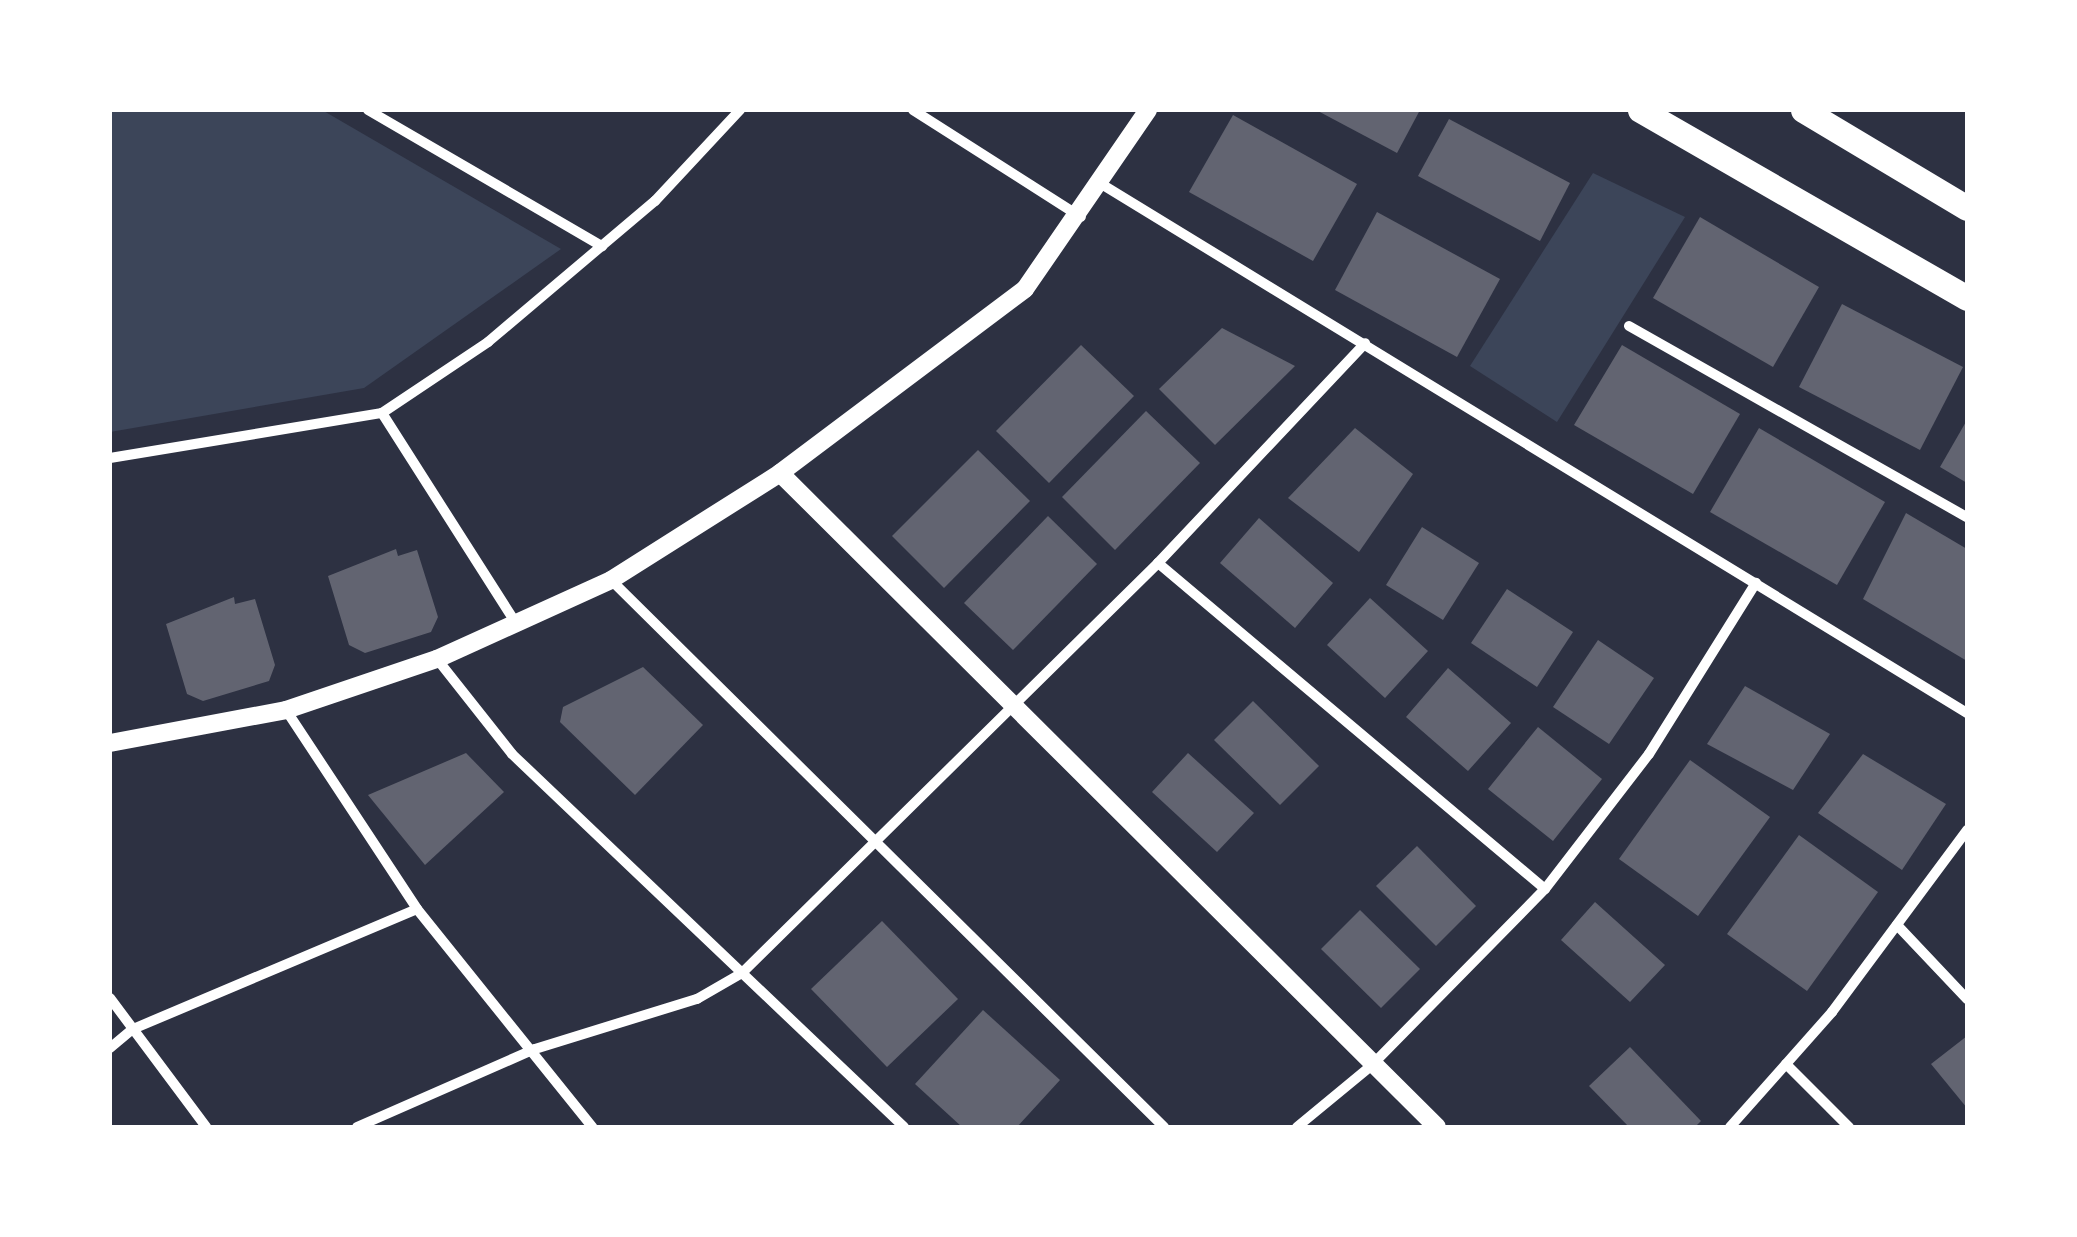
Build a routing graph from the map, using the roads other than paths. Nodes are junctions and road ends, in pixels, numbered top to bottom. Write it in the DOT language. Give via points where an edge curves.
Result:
graph roads {
  1 [pos="368,110"];
  2 [pos="740,110"];
  3 [pos="913,110"];
  4 [pos="1148,110"];
  5 [pos="1640,110"];
  6 [pos="1802,110"];
  7 [pos="1103,184"];
  8 [pos="1967,208"];
  9 [pos="1082,218"];
  10 [pos="602,246"];
  11 [pos="1967,298"];
  12 [pos="1629,326"];
  13 [pos="1365,344"];
  14 [pos="382,412"];
  15 [pos="110,458"];
  16 [pos="780,473"];
  17 [pos="1967,517"];
  18 [pos="1158,563"];
  19 [pos="610,580"];
  20 [pos="1756,583"];
  21 [pos="516,623"];
  22 [pos="436,660"];
  23 [pos="1011,708"];
  24 [pos="286,710"];
  25 [pos="1967,714"];
  26 [pos="110,743"];
  27 [pos="1967,830"];
  28 [pos="872,842"];
  29 [pos="1545,889"];
  30 [pos="417,908"];
  31 [pos="1897,925"];
  32 [pos="742,973"];
  33 [pos="110,998"];
  34 [pos="1967,999"];
  35 [pos="133,1029"];
  36 [pos="110,1048"];
  37 [pos="535,1049"];
  38 [pos="1786,1064"];
  39 [pos="1372,1066"];
  40 [pos="206,1127"];
  41 [pos="358,1127"];
  42 [pos="592,1127"];
  43 [pos="904,1127"];
  44 [pos="1164,1127"];
  45 [pos="1297,1127"];
  46 [pos="1437,1127"];
  47 [pos="1730,1127"];
  48 [pos="1849,1127"];
  1 -- 10 [label="street"];
  2 -- 10 [label="street"];
  3 -- 9 [label="street"];
  4 -- 7 [label="street"];
  5 -- 11 [label="main road"];
  6 -- 8 [label="main road"];
  7 -- 9 [label="street"];
  7 -- 13 [label="street"];
  9 -- 16 [label="street" via="1026,289"];
  10 -- 14 [label="street" via="488,342"];
  12 -- 17 [label="street"];
  13 -- 18 [label="street"];
  13 -- 20 [label="street"];
  14 -- 15 [label="street"];
  14 -- 21 [label="street"];
  16 -- 19 [label="street"];
  16 -- 23 [label="street"];
  18 -- 23 [label="street"];
  18 -- 29 [label="street"];
  19 -- 21 [label="street"];
  19 -- 28 [label="street"];
  20 -- 25 [label="street"];
  20 -- 29 [label="street" via="1649,754"];
  21 -- 22 [label="street"];
  22 -- 24 [label="street"];
  22 -- 32 [label="street" via="512,754"];
  23 -- 28 [label="street"];
  23 -- 39 [label="street"];
  24 -- 26 [label="street"];
  24 -- 30 [label="street"];
  27 -- 31 [label="street"];
  28 -- 32 [label="street"];
  28 -- 44 [label="street"];
  29 -- 39 [label="street"];
  30 -- 35 [label="street"];
  30 -- 37 [label="street"];
  31 -- 34 [label="street"];
  31 -- 38 [label="street"];
  32 -- 37 [label="street" via="697,999"];
  32 -- 43 [label="street"];
  33 -- 35 [label="street"];
  35 -- 36 [label="street"];
  35 -- 40 [label="street"];
  37 -- 41 [label="street"];
  37 -- 42 [label="street"];
  38 -- 47 [label="street"];
  38 -- 48 [label="street"];
  39 -- 45 [label="street"];
  39 -- 46 [label="street"];
}
